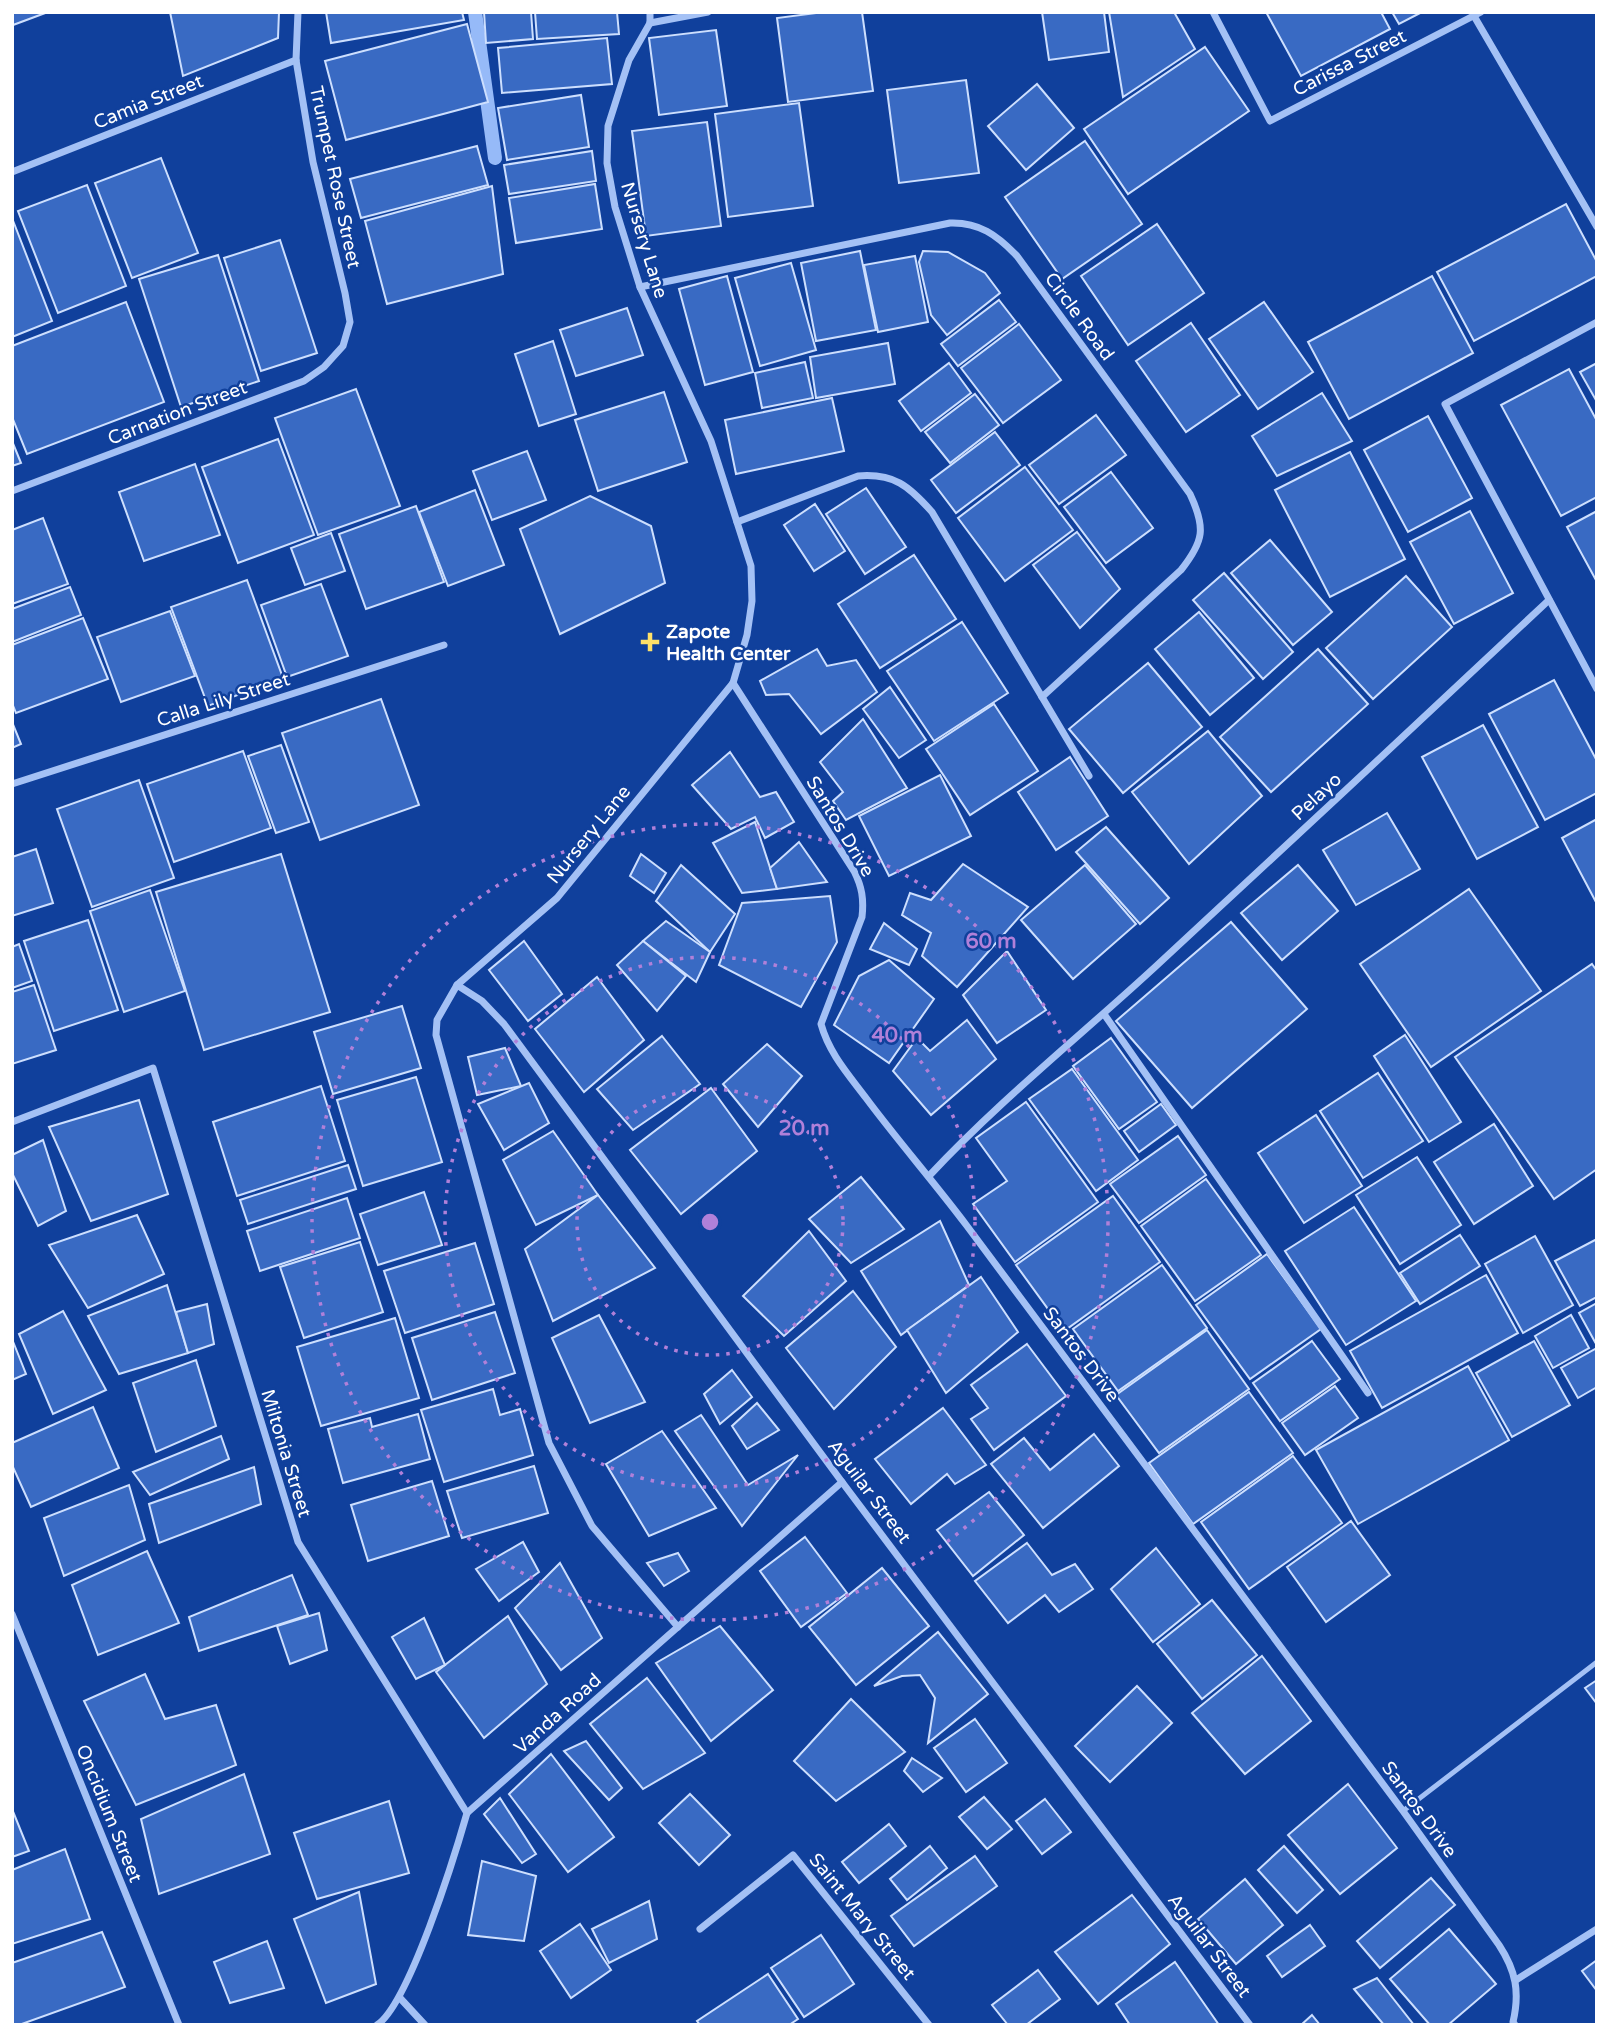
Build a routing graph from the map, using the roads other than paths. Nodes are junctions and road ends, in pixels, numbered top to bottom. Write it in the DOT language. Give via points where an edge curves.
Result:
graph roads {
  1 [pos="298,12"];
  2 [pos="650,12"];
  3 [pos="708,12"];
  4 [pos="1213,12"];
  5 [pos="1477,14"];
  6 [pos="650,23"];
  7 [pos="296,60"];
  8 [pos="12,172"];
  9 [pos="1597,228"];
  10 [pos="640,286"];
  11 [pos="1597,322"];
  12 [pos="343,346"];
  13 [pos="12,491"];
  14 [pos="737,522"];
  15 [pos="1549,600"];
  16 [pos="444,645"];
  17 [pos="733,683"];
  18 [pos="1597,689"];
  19 [pos="1042,697"];
  20 [pos="1089,776"];
  21 [pos="12,784"];
  22 [pos="457,985"];
  23 [pos="1104,1014"];
  24 [pos="12,1122"];
  25 [pos="929,1176"];
  26 [pos="1368,1393"];
  27 [pos="842,1482"];
  28 [pos="12,1614"];
  29 [pos="678,1627"];
  30 [pos="1597,1661"];
  31 [pos="1403,1811"];
  32 [pos="467,1813"];
  33 [pos="700,1929"];
  34 [pos="1597,1929"];
  35 [pos="1516,1980"];
  36 [pos="400,1997"];
  37 [pos="1512,2024"];
  38 [pos="179,2025"];
  39 [pos="377,2025"];
  40 [pos="425,2025"];
  41 [pos="929,2025"];
  42 [pos="1250,2025"];
  1 -- 7 [label="street, Trumpet Rose Street"];
  2 -- 6 [label="street"];
  3 -- 6 [label="street"];
  4 -- 5 [label="street, Carissa Street" via="1270,121"];
  5 -- 9 [label="street"];
  6 -- 10 [label="street, Nursery Lane" via="629,60 608,126 607,163 615,207"];
  7 -- 8 [label="street, Camia Street"];
  7 -- 12 [label="street, Trumpet Rose Street" via="313,162 349,313"];
  10 -- 14 [label="street, Nursery Lane" via="711,441"];
  10 -- 19 [label="street, Circle Road" via="950,223 966,222 1002,239 1191,494 1200,514 1202,535 1181,570"];
  11 -- 15 [label="street" via="1445,404"];
  12 -- 13 [label="street, Carnation Street" via="304,381"];
  14 -- 17 [label="street, Nursery Lane" via="751,566 752,601"];
  14 -- 19 [label="street" via="859,476 879,475 897,481 932,512"];
  15 -- 18 [label="street"];
  15 -- 23 [label="street, Pelayo"];
  16 -- 21 [label="street, Calla Lily Street"];
  17 -- 22 [label="street, Nursery Lane" via="557,898"];
  17 -- 25 [label="street, Santos Drive" via="861,885 862,917 821,1024 825,1039"];
  19 -- 20 [label="street"];
  22 -- 27 [label="street, Aguilar Street" via="505,1024"];
  22 -- 29 [label="street, Nursery Lane" via="437,1020 437,1044 549,1443 592,1526"];
  23 -- 25 [label="street, Pelayo" via="967,1135"];
  23 -- 26 [label="street"];
  24 -- 32 [label="street, Miltonia Street" via="153,1068 298,1542"];
  25 -- 31 [label="street, Santos Drive"];
  27 -- 29 [label="street, Vanda Road"];
  27 -- 42 [label="street, Aguilar Street"];
  28 -- 38 [label="street, Oncidium Street"];
  29 -- 32 [label="street, Vanda Road"];
  30 -- 31 [label="lane"];
  31 -- 35 [label="street, Santos Drive" via="1499,1945"];
  32 -- 36 [label="street" via="452,1866"];
  33 -- 41 [label="street, Saint Mary Street" via="793,1855"];
  34 -- 35 [label="street"];
  35 -- 37 [label="street, Santos Drive"];
  36 -- 39 [label="street"];
  36 -- 40 [label="street"];
}
